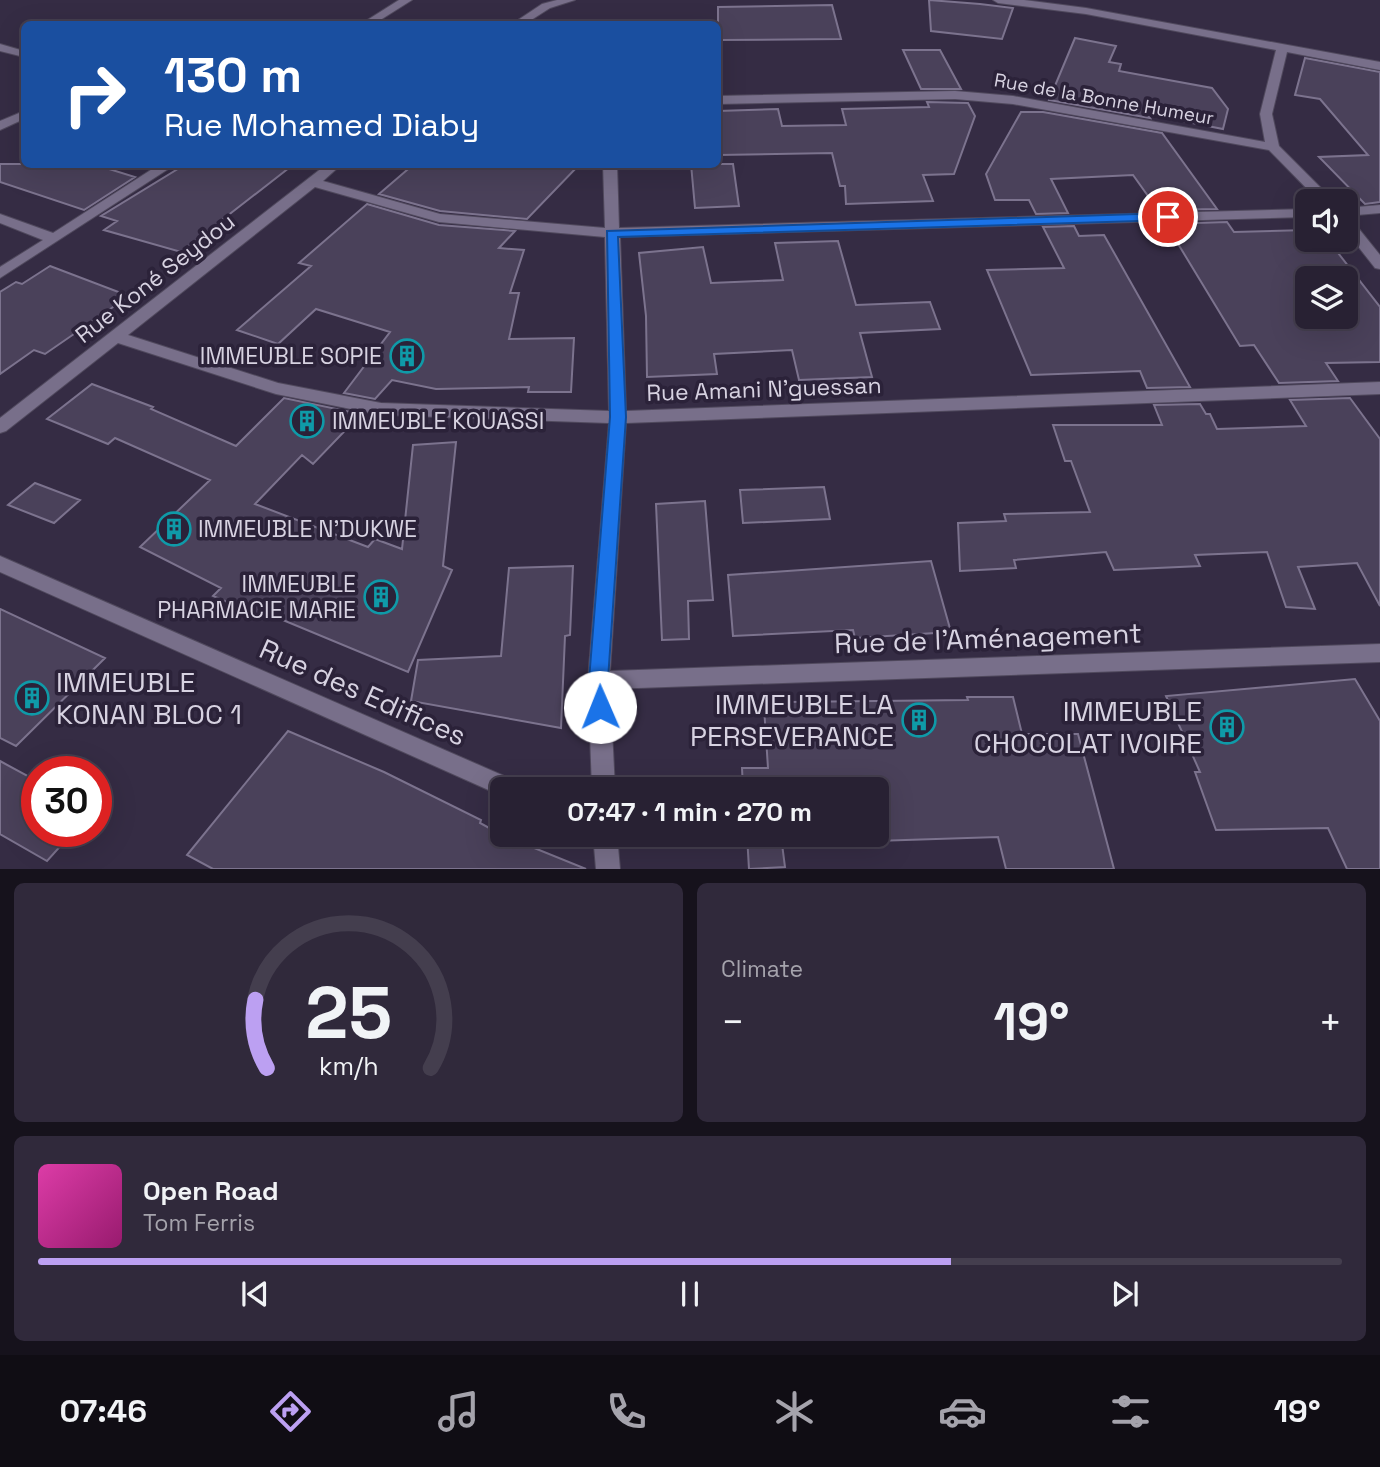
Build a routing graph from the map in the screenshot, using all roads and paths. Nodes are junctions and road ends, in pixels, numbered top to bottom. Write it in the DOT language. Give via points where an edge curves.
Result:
graph roads {
  1 [pos="407,0"];
  2 [pos="570,0"];
  3 [pos="998,0"];
  4 [pos="373,21"];
  5 [pos="523,21"];
  6 [pos="0,47"];
  7 [pos="1282,47"];
  8 [pos="21,53"];
  9 [pos="1380,66"];
  10 [pos="721,100"];
  11 [pos="21,116"];
  12 [pos="0,126"];
  13 [pos="1273,146"];
  14 [pos="164,168"];
  15 [pos="331,168"];
  16 [pos="610,168"];
  17 [pos="313,182"];
  18 [pos="1315,189"];
  19 [pos="1380,209"];
  20 [pos="1358,211"];
  21 [pos="1295,213"];
  22 [pos="0,218"];
  23 [pos="611,233"];
  24 [pos="1358,237"];
  25 [pos="55,239"];
  26 [pos="1380,265"];
  27 [pos="0,274"];
  28 [pos="118,337"];
  29 [pos="1380,388"];
  30 [pos="618,417"];
  31 [pos="0,427"];
  32 [pos="0,564"];
  33 [pos="1380,653"];
  34 [pos="599,680"];
  35 [pos="603,777"];
  36 [pos="490,780"];
  37 [pos="606,847"];
  38 [pos="608,869"];
  1 -- 4 [label="street"];
  2 -- 5 [label="street" via="546,6"];
  3 -- 7 [label="street" via="1086,11"];
  6 -- 8 [label="street"];
  7 -- 9 [label="street"];
  7 -- 13 [label="street" via="1266,114"];
  10 -- 13 [label="street, Rue de la Bonne Humeur" via="955,95"];
  11 -- 12 [label="street"];
  13 -- 18 [label="street"];
  14 -- 25 [label="street"];
  15 -- 17 [label="street, Rue Koné Seydou"];
  16 -- 23 [label="street"];
  17 -- 23 [label="street" via="439,218"];
  17 -- 28 [label="street, Rue Koné Seydou"];
  19 -- 20 [label="street"];
  21 -- 23 [label="street"];
  22 -- 25 [label="street"];
  23 -- 30 [label="street"];
  24 -- 26 [label="street"];
  25 -- 27 [label="street"];
  28 -- 30 [label="street, Rue Amani N'guessan" via="276,388 381,409"];
  28 -- 31 [label="street, Rue Koné Seydou"];
  29 -- 30 [label="street, Rue Amani N'guessan"];
  30 -- 34 [label="street"];
  32 -- 36 [label="street, Rue des Edifices"];
  33 -- 34 [label="street, Rue de l'Aménagement"];
  34 -- 35 [label="street"];
  37 -- 38 [label="street"];
}
